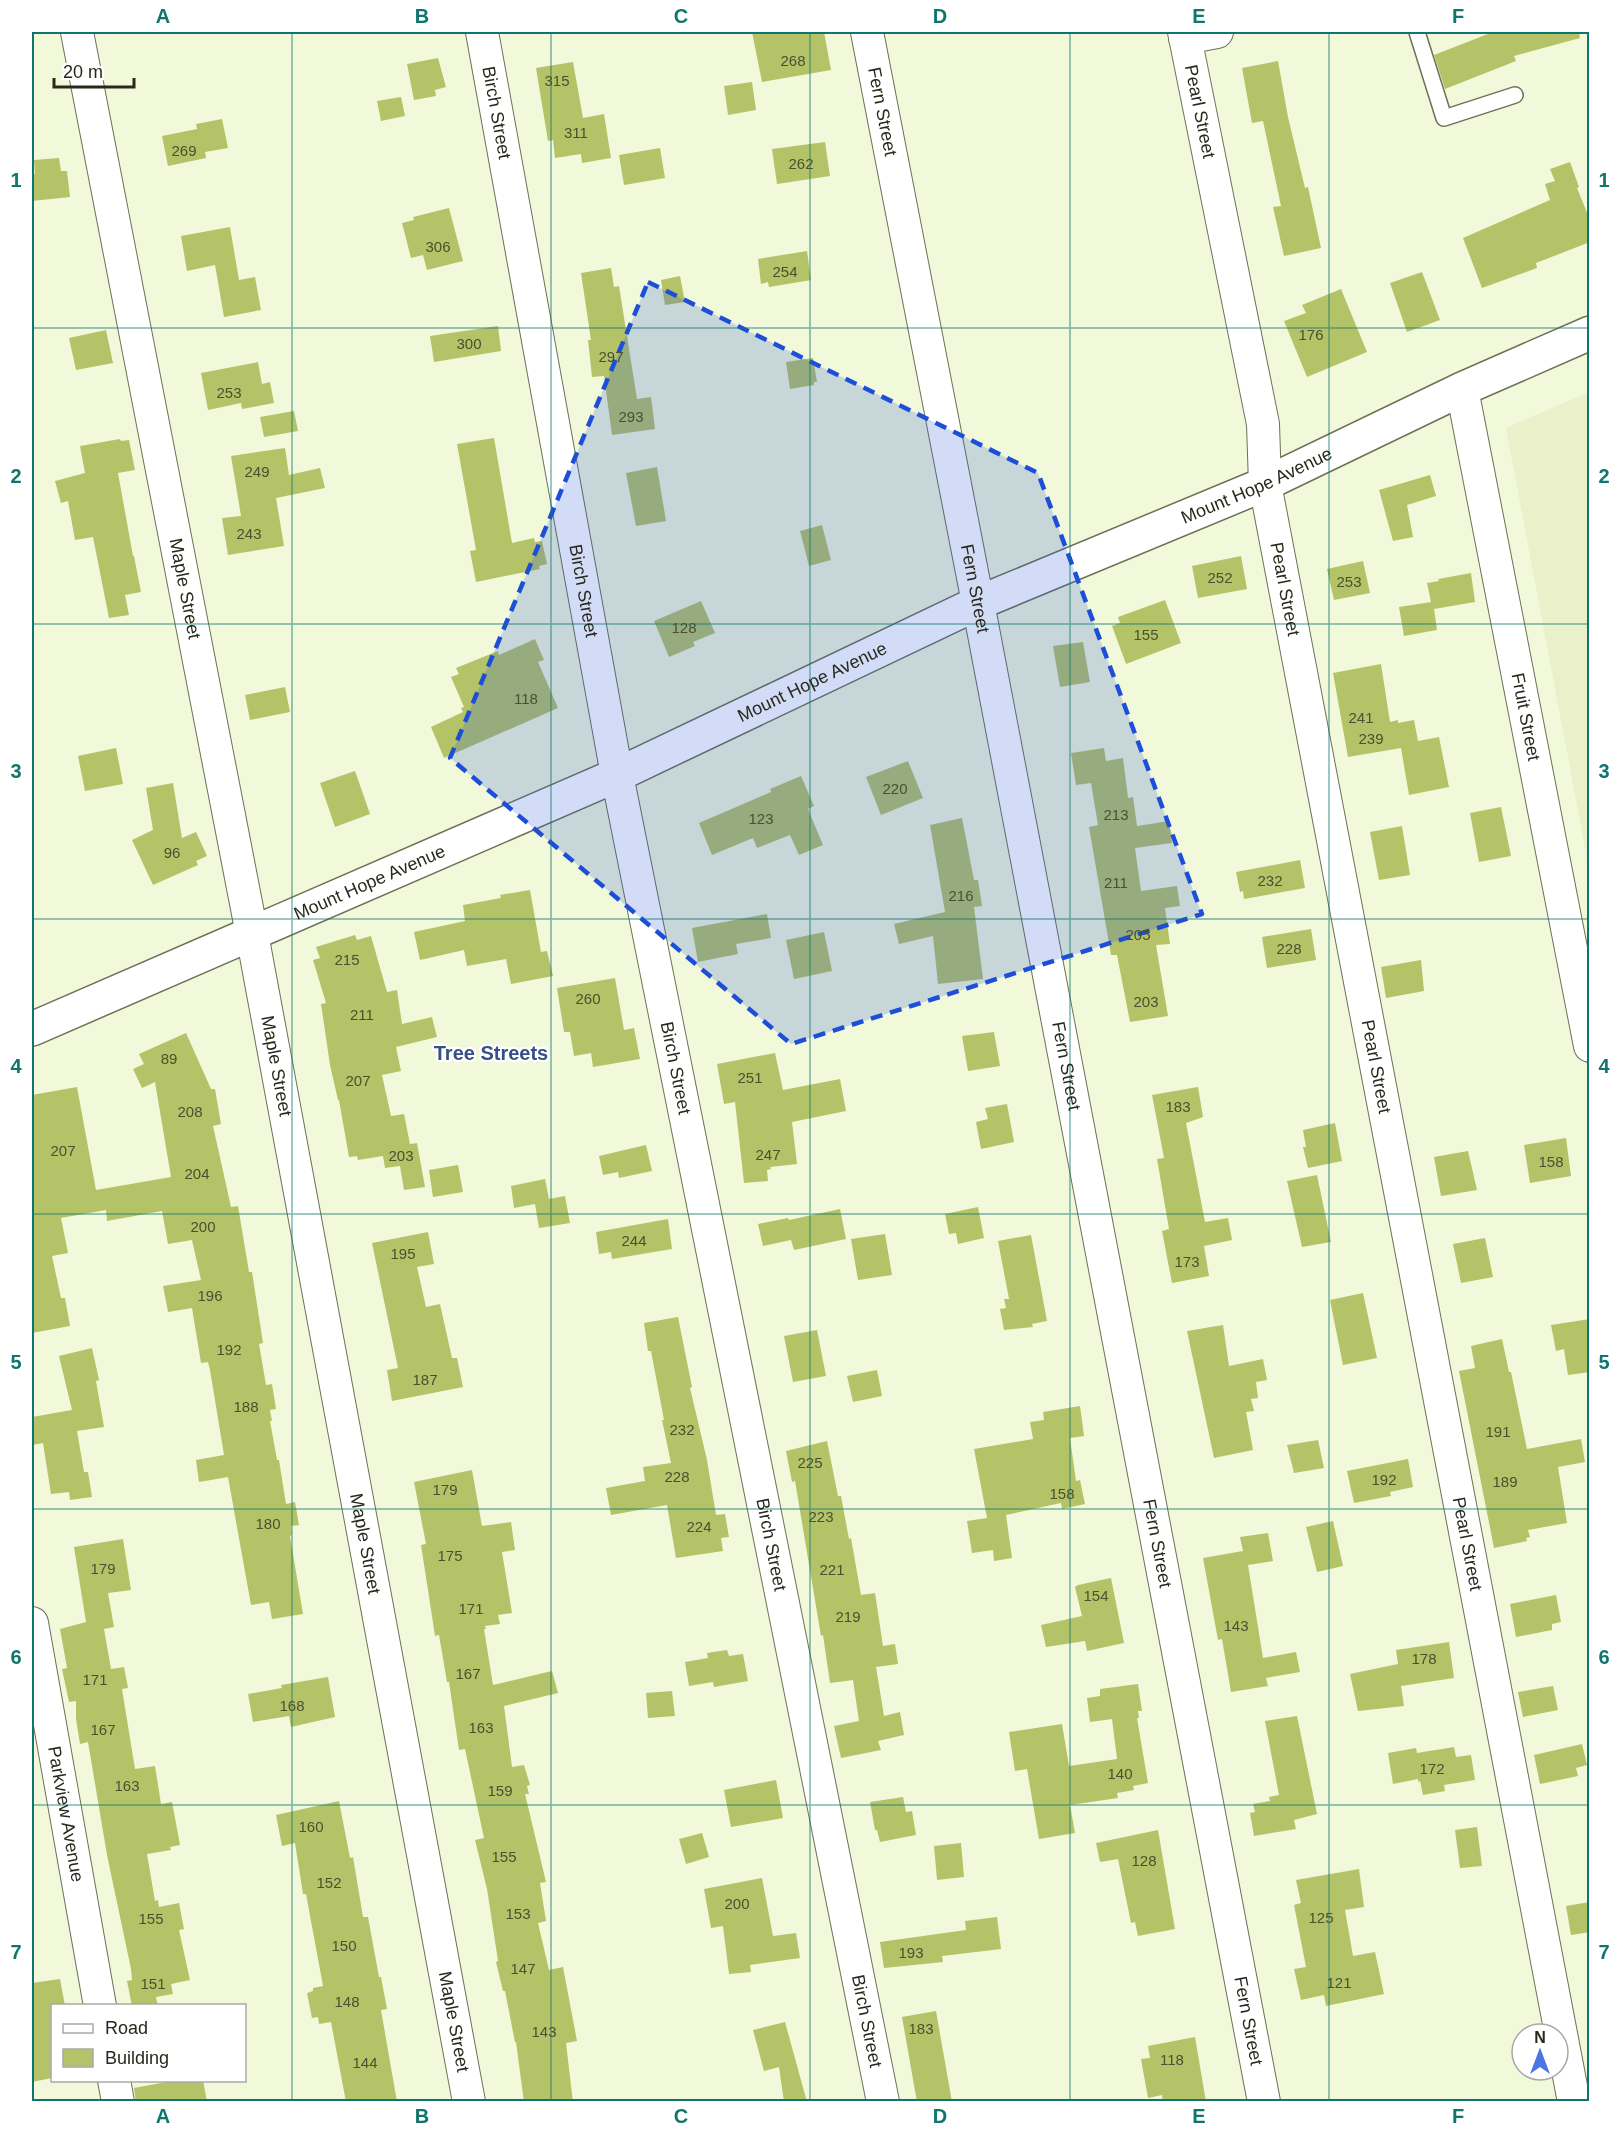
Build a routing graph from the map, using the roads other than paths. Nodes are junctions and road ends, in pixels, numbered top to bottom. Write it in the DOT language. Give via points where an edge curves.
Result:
graph roads {
  1 [pos="77,32"];
  2 [pos="482,32"];
  3 [pos="867,32"];
  4 [pos="1217,32"];
  5 [pos="1418,32"];
  6 [pos="1184,35"];
  7 [pos="1515,95"];
  8 [pos="1590,333"];
  9 [pos="1462,389"];
  10 [pos="1265,484"];
  11 [pos="978,603"];
  12 [pos="617,775"];
  13 [pos="252,934"];
  14 [pos="32,1029"];
  15 [pos="1590,1046"];
  16 [pos="32,1623"];
  17 [pos="100,2004"];
  18 [pos="114,2082"];
  19 [pos="118,2102"];
  20 [pos="469,2102"];
  21 [pos="883,2102"];
  22 [pos="1264,2102"];
  23 [pos="1574,2102"];
  1 -- 13 [label="street, Maple Street"];
  2 -- 12 [label="street, Birch Street"];
  3 -- 11 [label="street, Fern Street"];
  4 -- 6 [label="street"];
  5 -- 7 [label="lane" via="1444,118"];
  6 -- 10 [label="street, Pearl Street" via="1263,424"];
  8 -- 9 [label="street, Mount Hope Avenue"];
  9 -- 10 [label="street, Mount Hope Avenue"];
  9 -- 15 [label="street, Fruit Street"];
  10 -- 11 [label="street, Mount Hope Avenue"];
  10 -- 23 [label="street, Pearl Street"];
  11 -- 12 [label="street, Mount Hope Avenue"];
  11 -- 22 [label="street, Fern Street"];
  12 -- 13 [label="street, Mount Hope Avenue"];
  12 -- 21 [label="street, Birch Street"];
  13 -- 14 [label="street, Mount Hope Avenue"];
  13 -- 20 [label="street, Maple Street"];
  16 -- 17 [label="street, Parkview Avenue"];
  18 -- 19 [label="street"];
}
